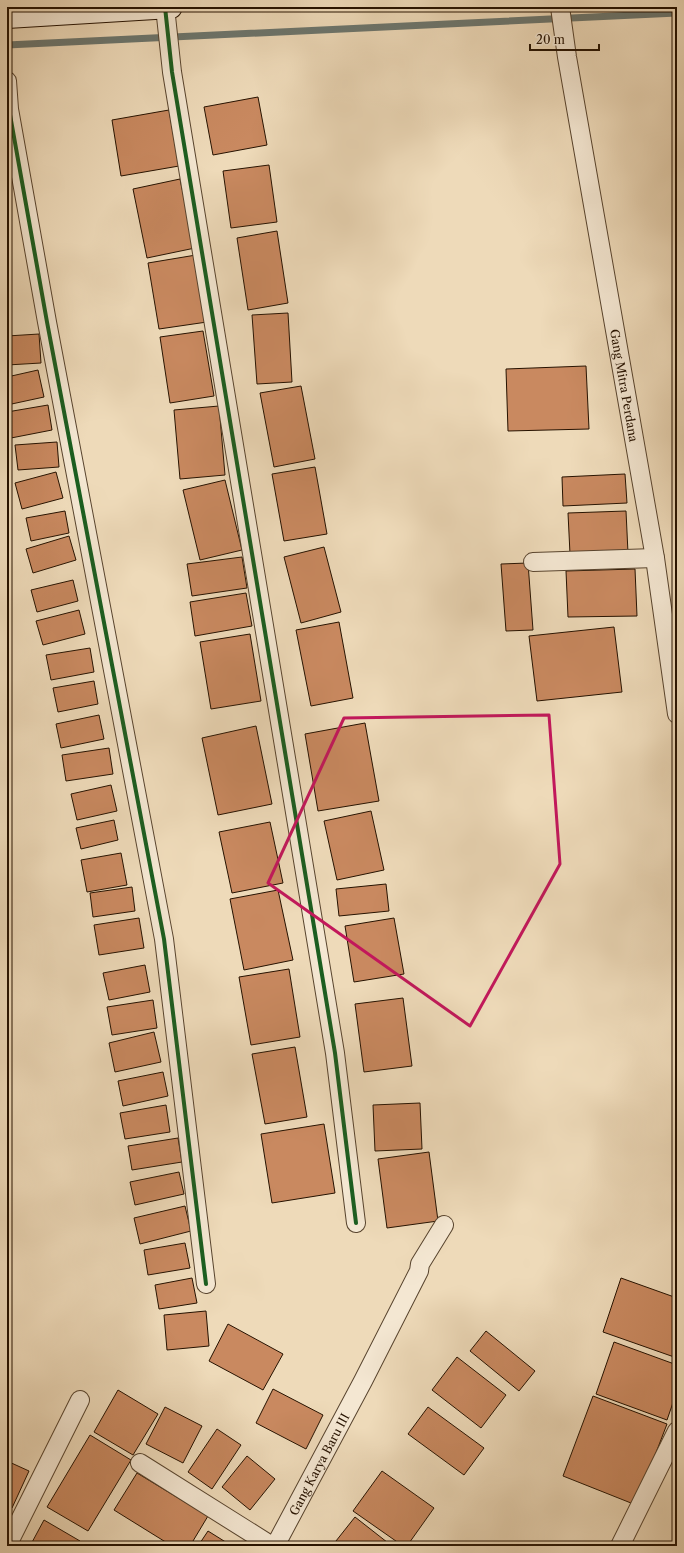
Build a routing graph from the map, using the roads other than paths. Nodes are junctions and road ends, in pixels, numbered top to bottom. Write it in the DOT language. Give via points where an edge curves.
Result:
graph roads {
  1 [pos="560,7"];
  2 [pos="168,13"];
  3 [pos="7,17"];
  4 [pos="7,81"];
  5 [pos="655,558"];
  6 [pos="533,562"];
  7 [pos="677,714"];
  8 [pos="356,1223"];
  9 [pos="444,1225"];
  10 [pos="206,1284"];
  11 [pos="80,1400"];
  12 [pos="677,1431"];
  13 [pos="140,1463"];
  14 [pos="7,1546"];
  15 [pos="273,1546"];
  16 [pos="620,1546"];
  1 -- 5 [label="street, Gang Mitra Perdana"];
  2 -- 3 [label="street"];
  2 -- 8 [label="street" via="172,72 335,1053"];
  4 -- 10 [label="street" via="50,338 164,939"];
  5 -- 6 [label="street"];
  5 -- 7 [label="street, Gang Mitra Perdana"];
  9 -- 15 [label="street, Gang Karya Baru III" via="420,1264 419,1271 363,1381"];
  11 -- 14 [label="street"];
  12 -- 16 [label="street"];
  13 -- 15 [label="street"];
}
